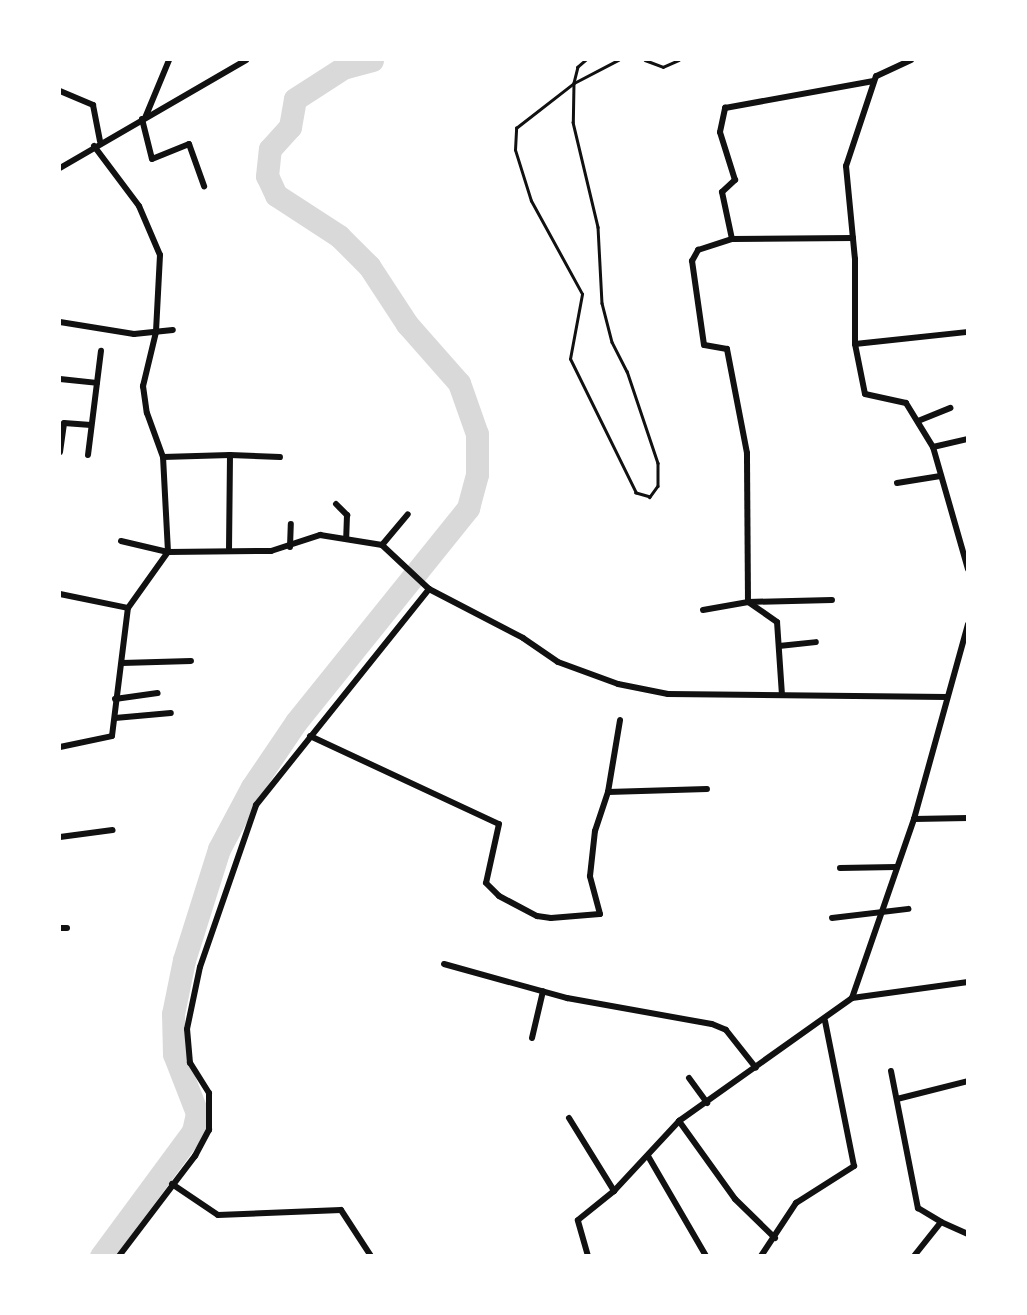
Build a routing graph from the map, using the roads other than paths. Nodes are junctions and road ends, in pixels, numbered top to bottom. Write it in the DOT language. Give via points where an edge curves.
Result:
graph roads {
  1 [pos="169,60"];
  2 [pos="246,60"];
  3 [pos="907,60"];
  4 [pos="874,81"];
  5 [pos="60,91"];
  6 [pos="144,118"];
  7 [pos="97,144"];
  8 [pos="60,168"];
  9 [pos="204,186"];
  10 [pos="853,238"];
  11 [pos="732,239"];
  12 [pos="60,322"];
  13 [pos="173,330"];
  14 [pos="156,332"];
  15 [pos="968,332"];
  16 [pos="855,344"];
  17 [pos="101,351"];
  18 [pos="60,379"];
  19 [pos="97,383"];
  20 [pos="950,408"];
  21 [pos="918,421"];
  22 [pos="91,425"];
  23 [pos="968,439"];
  24 [pos="933,447"];
  25 [pos="60,452"];
  26 [pos="88,454"];
  27 [pos="230,455"];
  28 [pos="163,457"];
  29 [pos="280,457"];
  30 [pos="940,476"];
  31 [pos="897,483"];
  32 [pos="336,504"];
  33 [pos="408,514"];
  34 [pos="291,524"];
  35 [pos="346,538"];
  36 [pos="121,541"];
  37 [pos="382,545"];
  38 [pos="290,547"];
  39 [pos="229,548"];
  40 [pos="169,552"];
  41 [pos="967,567"];
  42 [pos="429,589"];
  43 [pos="60,594"];
  44 [pos="832,600"];
  45 [pos="748,602"];
  46 [pos="128,608"];
  47 [pos="703,610"];
  48 [pos="968,625"];
  49 [pos="816,642"];
  50 [pos="779,646"];
  51 [pos="191,661"];
  52 [pos="121,663"];
  53 [pos="158,693"];
  54 [pos="782,695"];
  55 [pos="947,697"];
  56 [pos="115,699"];
  57 [pos="171,713"];
  58 [pos="115,718"];
  59 [pos="620,720"];
  60 [pos="310,736"];
  61 [pos="60,747"];
  62 [pos="707,789"];
  63 [pos="608,792"];
  64 [pos="968,818"];
  65 [pos="914,819"];
  66 [pos="113,830"];
  67 [pos="60,837"];
  68 [pos="895,867"];
  69 [pos="840,868"];
  70 [pos="908,909"];
  71 [pos="879,911"];
  72 [pos="832,918"];
  73 [pos="444,964"];
  74 [pos="968,982"];
  75 [pos="543,991"];
  76 [pos="852,998"];
  77 [pos="825,1021"];
  78 [pos="532,1038"];
  79 [pos="756,1068"];
  80 [pos="891,1071"];
  81 [pos="689,1078"];
  82 [pos="968,1081"];
  83 [pos="897,1099"];
  84 [pos="707,1103"];
  85 [pos="569,1118"];
  86 [pos="679,1121"];
  87 [pos="648,1156"];
  88 [pos="172,1184"];
  89 [pos="614,1191"];
  90 [pos="941,1222"];
  91 [pos="968,1234"];
  92 [pos="775,1238"];
  93 [pos="119,1255"];
  94 [pos="371,1255"];
  95 [pos="589,1255"];
  96 [pos="706,1255"];
  97 [pos="761,1255"];
  98 [pos="914,1255"];
  1 -- 6 [label="street"];
  2 -- 6 [label="street"];
  3 -- 4 [label="street"];
  4 -- 10 [label="street" via="846,166"];
  4 -- 11 [label="street" via="725,108 720,132 735,180 734,186 722,192"];
  5 -- 7 [label="street" via="93,105"];
  6 -- 7 [label="street"];
  6 -- 9 [label="street" via="152,159 189,144"];
  7 -- 8 [label="street"];
  7 -- 14 [label="street" via="153,232 160,256"];
  10 -- 11 [label="street"];
  10 -- 16 [label="street"];
  11 -- 45 [label="street" via="698,250 692,264 704,345 727,348 747,453"];
  12 -- 14 [label="street" via="134,334"];
  13 -- 14 [label="street"];
  14 -- 28 [label="street" via="144,395"];
  15 -- 16 [label="street"];
  16 -- 21 [label="street" via="865,394 906,403"];
  17 -- 19 [label="street"];
  18 -- 19 [label="street"];
  19 -- 22 [label="street"];
  20 -- 21 [label="street"];
  21 -- 24 [label="street"];
  22 -- 25 [label="street" via="64,423"];
  22 -- 26 [label="street"];
  23 -- 24 [label="street"];
  24 -- 30 [label="street"];
  27 -- 28 [label="street"];
  27 -- 29 [label="street"];
  27 -- 39 [label="street"];
  28 -- 40 [label="street"];
  30 -- 31 [label="street"];
  30 -- 41 [label="street"];
  32 -- 35 [label="street" via="347,515"];
  33 -- 37 [label="street"];
  34 -- 38 [label="street"];
  35 -- 37 [label="street"];
  35 -- 38 [label="street" via="320,535"];
  36 -- 40 [label="street"];
  37 -- 42 [label="street"];
  38 -- 39 [label="street" via="249,552"];
  39 -- 40 [label="street"];
  40 -- 46 [label="street"];
  42 -- 54 [label="street" via="558,662 618,684 668,694"];
  42 -- 60 [label="street"];
  43 -- 46 [label="street"];
  44 -- 45 [label="street"];
  45 -- 47 [label="street"];
  45 -- 50 [label="street" via="777,622"];
  46 -- 52 [label="street"];
  48 -- 55 [label="street"];
  49 -- 50 [label="street"];
  50 -- 54 [label="street"];
  51 -- 52 [label="street"];
  52 -- 56 [label="street"];
  53 -- 56 [label="street"];
  54 -- 55 [label="street"];
  55 -- 65 [label="street"];
  56 -- 58 [label="street"];
  57 -- 58 [label="street"];
  58 -- 61 [label="street" via="112,736"];
  59 -- 63 [label="street"];
  60 -- 63 [label="street" via="499,824 486,883 499,896 537,916 600,915 590,877 595,831"];
  60 -- 88 [label="street" via="256,805 200,967 187,1029 190,1063 209,1093 211,1112 204,1144"];
  62 -- 63 [label="street"];
  64 -- 65 [label="street"];
  65 -- 68 [label="street"];
  66 -- 67 [label="street"];
  68 -- 69 [label="street"];
  68 -- 71 [label="street"];
  70 -- 71 [label="street"];
  71 -- 72 [label="street"];
  71 -- 76 [label="street"];
  73 -- 75 [label="street"];
  74 -- 76 [label="street"];
  75 -- 78 [label="street"];
  75 -- 79 [label="street" via="712,1024 726,1030"];
  76 -- 77 [label="street"];
  77 -- 79 [label="street"];
  77 -- 92 [label="street" via="854,1166 804,1196"];
  79 -- 84 [label="street"];
  80 -- 83 [label="street"];
  81 -- 84 [label="street"];
  82 -- 83 [label="street"];
  83 -- 90 [label="street" via="918,1208"];
  84 -- 86 [label="street"];
  85 -- 89 [label="street"];
  86 -- 87 [label="street"];
  86 -- 92 [label="street" via="735,1199"];
  87 -- 89 [label="street"];
  87 -- 96 [label="street"];
  88 -- 93 [label="street"];
  88 -- 94 [label="street" via="218,1215 337,1209"];
  89 -- 95 [label="street" via="578,1222"];
  90 -- 91 [label="street"];
  90 -- 98 [label="street"];
  92 -- 97 [label="street"];
}
